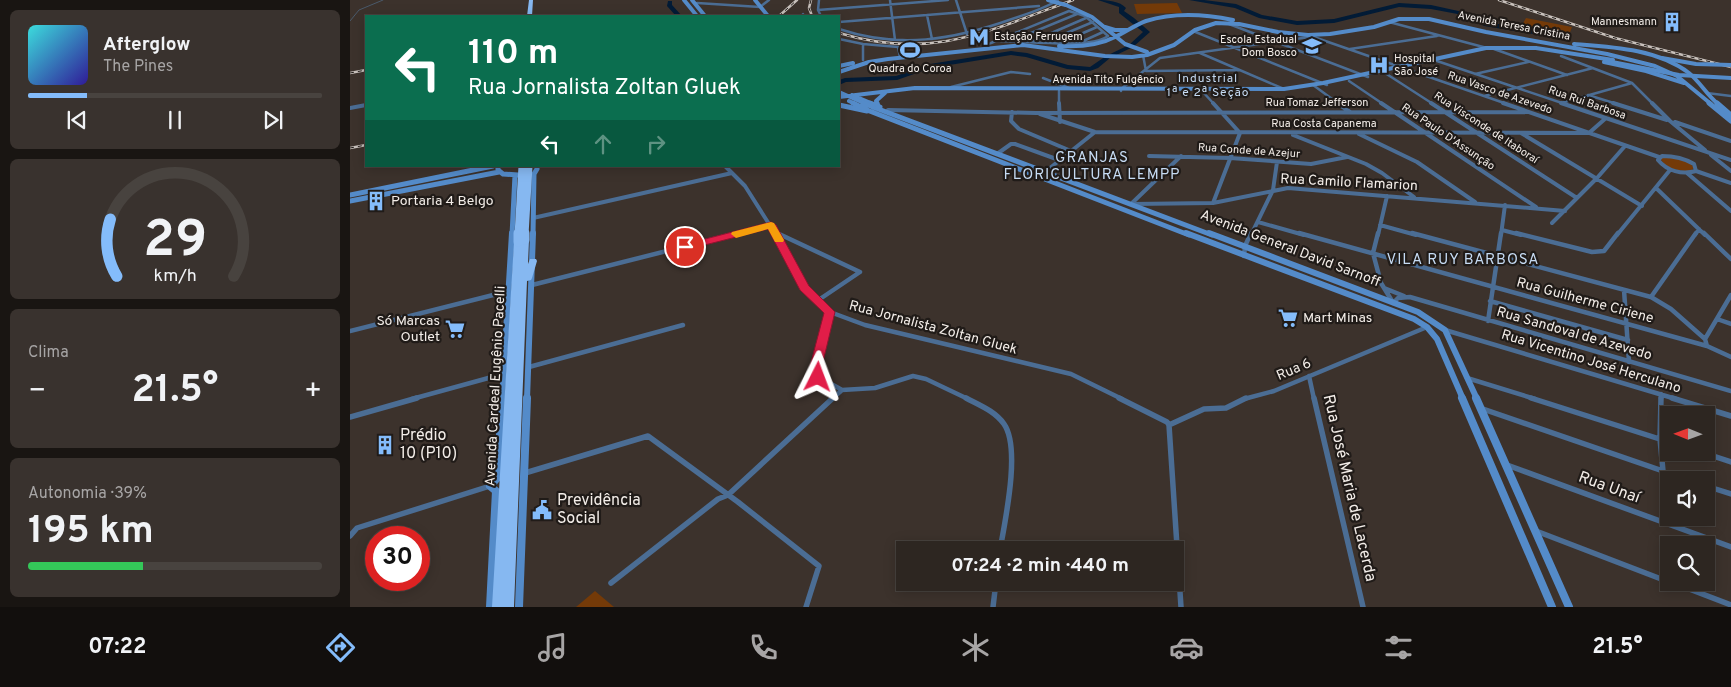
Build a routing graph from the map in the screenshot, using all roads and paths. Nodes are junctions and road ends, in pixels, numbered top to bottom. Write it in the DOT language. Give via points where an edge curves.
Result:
graph roads {
  1 [pos="531,0"];
  2 [pos="536,0"];
  3 [pos="702,0"];
  4 [pos="710,0"];
  5 [pos="755,0"];
  6 [pos="769,0"];
  7 [pos="819,0"];
  8 [pos="890,0"];
  9 [pos="948,0"];
  10 [pos="956,0"];
  11 [pos="1048,0"];
  12 [pos="684,1"];
  13 [pos="695,2"];
  14 [pos="1057,2"];
  15 [pos="890,4"];
  16 [pos="1045,6"];
  17 [pos="760,7"];
  18 [pos="690,9"];
  19 [pos="818,10"];
  20 [pos="960,12"];
  21 [pos="1050,13"];
  22 [pos="1077,14"];
  23 [pos="530,15"];
  24 [pos="536,15"];
  25 [pos="695,15"];
  26 [pos="704,15"];
  27 [pos="767,15"];
  28 [pos="821,15"];
  29 [pos="927,15"];
  30 [pos="1186,15"];
  31 [pos="1057,16"];
  32 [pos="893,17"];
  33 [pos="1038,18"];
  34 [pos="1086,18"];
  35 [pos="1065,19"];
  36 [pos="1044,21"];
  37 [pos="1060,21"];
  38 [pos="1097,21"];
  39 [pos="840,22"];
  40 [pos="1092,22"];
  41 [pos="1389,22"];
  42 [pos="1024,23"];
  43 [pos="1225,23"];
  44 [pos="1052,24"];
  45 [pos="1070,24"];
  46 [pos="1048,26"];
  47 [pos="1099,26"];
  48 [pos="1031,27"];
  49 [pos="1079,28"];
  50 [pos="840,29"];
  51 [pos="1009,29"];
  52 [pos="1039,30"];
  53 [pos="1058,30"];
  54 [pos="1128,30"];
  55 [pos="1194,30"];
  56 [pos="1017,32"];
  57 [pos="1103,32"];
  58 [pos="1067,33"];
  59 [pos="1084,33"];
  60 [pos="967,34"];
  61 [pos="1063,34"];
  62 [pos="1024,36"];
  63 [pos="1310,36"];
  64 [pos="1440,36"];
  65 [pos="1092,37"];
  66 [pos="1115,37"];
  67 [pos="840,39"];
  68 [pos="932,39"];
  69 [pos="1070,39"];
  70 [pos="895,40"];
  71 [pos="1014,40"];
  72 [pos="996,41"];
  73 [pos="1032,41"];
  74 [pos="1044,42"];
  75 [pos="1277,42"];
  76 [pos="863,44"];
  77 [pos="1058,44"];
  78 [pos="1077,44"];
  79 [pos="987,45"];
  80 [pos="1236,48"];
  81 [pos="1488,48"];
  82 [pos="1349,49"];
  83 [pos="1497,49"];
  84 [pos="1619,49"];
  85 [pos="1198,53"];
  86 [pos="1141,55"];
  87 [pos="899,56"];
  88 [pos="1560,56"];
  89 [pos="1588,57"];
  90 [pos="1652,57"];
  91 [pos="840,60"];
  92 [pos="863,60"];
  93 [pos="1614,60"];
  94 [pos="1437,61"];
  95 [pos="1530,61"];
  96 [pos="848,64"];
  97 [pos="1648,64"];
  98 [pos="1731,65"];
  99 [pos="840,66"];
  100 [pos="1398,66"];
  101 [pos="1594,68"];
  102 [pos="1405,69"];
  103 [pos="1240,70"];
  104 [pos="1146,71"];
  105 [pos="840,72"];
  106 [pos="1385,73"];
  107 [pos="1030,74"];
  108 [pos="1474,74"];
  109 [pos="1567,75"];
  110 [pos="1365,76"];
  111 [pos="1731,76"];
  112 [pos="1043,78"];
  113 [pos="1349,81"];
  114 [pos="1632,83"];
  115 [pos="1325,84"];
  116 [pos="1688,85"];
  117 [pos="1314,86"];
  118 [pos="947,88"];
  119 [pos="1516,88"];
  120 [pos="1070,89"];
  121 [pos="1284,89"];
  122 [pos="1121,90"];
  123 [pos="1059,91"];
  124 [pos="1202,91"];
  125 [pos="840,92"];
  126 [pos="886,92"];
  127 [pos="1707,93"];
  128 [pos="1588,95"];
  129 [pos="854,96"];
  130 [pos="1484,96"];
  131 [pos="1731,96"];
  132 [pos="840,98"];
  133 [pos="840,98"];
  134 [pos="1559,103"];
  135 [pos="365,105"];
  136 [pos="840,105"];
  137 [pos="350,108"];
  138 [pos="873,108"];
  139 [pos="1396,111"];
  140 [pos="1012,112"];
  141 [pos="1350,112"];
  142 [pos="1444,112"];
  143 [pos="1526,112"];
  144 [pos="890,113"];
  145 [pos="1036,113"];
  146 [pos="1059,113"];
  147 [pos="1221,113"];
  148 [pos="878,114"];
  149 [pos="1731,115"];
  150 [pos="1606,118"];
  151 [pos="1670,121"];
  152 [pos="1731,121"];
  153 [pos="1060,122"];
  154 [pos="1095,132"];
  155 [pos="1240,133"];
  156 [pos="1356,133"];
  157 [pos="1428,133"];
  158 [pos="1477,133"];
  159 [pos="1521,133"];
  160 [pos="1589,133"];
  161 [pos="1290,134"];
  162 [pos="1731,142"];
  163 [pos="1626,146"];
  164 [pos="1071,151"];
  165 [pos="1709,153"];
  166 [pos="997,154"];
  167 [pos="1148,156"];
  168 [pos="1180,156"];
  169 [pos="1347,156"];
  170 [pos="1230,158"];
  171 [pos="1659,158"];
  172 [pos="1059,160"];
  173 [pos="1731,160"];
  174 [pos="1277,162"];
  175 [pos="489,167"];
  176 [pos="522,167"];
  177 [pos="529,167"];
  178 [pos="726,167"];
  179 [pos="540,168"];
  180 [pos="499,169"];
  181 [pos="1670,170"];
  182 [pos="1696,171"];
  183 [pos="1731,171"];
  184 [pos="1045,172"];
  185 [pos="1687,173"];
  186 [pos="732,174"];
  187 [pos="515,176"];
  188 [pos="1597,178"];
  189 [pos="1731,183"];
  190 [pos="1656,188"];
  191 [pos="377,190"];
  192 [pos="389,190"];
  193 [pos="1273,190"];
  194 [pos="350,195"];
  195 [pos="374,196"];
  196 [pos="1387,196"];
  197 [pos="1416,198"];
  198 [pos="1577,198"];
  199 [pos="350,202"];
  200 [pos="1213,203"];
  201 [pos="1476,203"];
  202 [pos="1131,204"];
  203 [pos="1504,205"];
  204 [pos="1642,206"];
  205 [pos="1537,208"];
  206 [pos="1565,211"];
  207 [pos="1731,211"];
  208 [pos="533,218"];
  209 [pos="1169,218"];
  210 [pos="1175,220"];
  211 [pos="1258,222"];
  212 [pos="1552,223"];
  213 [pos="771,225"];
  214 [pos="1166,225"];
  215 [pos="1380,225"];
  216 [pos="1699,229"];
  217 [pos="1502,230"];
  218 [pos="776,233"];
  219 [pos="521,241"];
  220 [pos="1245,246"];
  221 [pos="1374,253"];
  222 [pos="1244,256"];
  223 [pos="1497,256"];
  224 [pos="1731,260"];
  225 [pos="533,261"];
  226 [pos="517,270"];
  227 [pos="532,285"];
  228 [pos="1492,287"];
  229 [pos="1383,288"];
  230 [pos="508,290"];
  231 [pos="1624,290"];
  232 [pos="1731,295"];
  233 [pos="1410,297"];
  234 [pos="1651,297"];
  235 [pos="522,300"];
  236 [pos="817,300"];
  237 [pos="1490,301"];
  238 [pos="1395,303"];
  239 [pos="1387,309"];
  240 [pos="830,312"];
  241 [pos="1717,319"];
  242 [pos="1488,321"];
  243 [pos="1626,324"];
  244 [pos="1731,324"];
  245 [pos="683,325"];
  246 [pos="1427,326"];
  247 [pos="1444,330"];
  248 [pos="350,331"];
  249 [pos="1434,334"];
  250 [pos="1705,339"];
  251 [pos="1628,340"];
  252 [pos="1707,346"];
  253 [pos="1731,357"];
  254 [pos="1629,362"];
  255 [pos="529,368"];
  256 [pos="503,374"];
  257 [pos="1309,376"];
  258 [pos="1467,378"];
  259 [pos="842,390"];
  260 [pos="1731,391"];
  261 [pos="1661,394"];
  262 [pos="1661,406"];
  263 [pos="1480,408"];
  264 [pos="1731,416"];
  265 [pos="350,417"];
  266 [pos="1169,425"];
  267 [pos="1660,439"];
  268 [pos="1715,457"];
  269 [pos="1662,461"];
  270 [pos="1731,462"];
  271 [pos="1506,464"];
  272 [pos="1663,471"];
  273 [pos="525,473"];
  274 [pos="490,486"];
  275 [pos="1715,489"];
  276 [pos="1731,494"];
  277 [pos="728,495"];
  278 [pos="1534,530"];
  279 [pos="350,536"];
  280 [pos="1001,541"];
  281 [pos="1731,547"];
  282 [pos="1660,578"];
  283 [pos="611,583"];
  284 [pos="995,591"];
  285 [pos="1694,591"];
  286 [pos="1731,605"];
  287 [pos="490,607"];
  288 [pos="498,607"];
  289 [pos="508,607"];
  290 [pos="519,607"];
  291 [pos="806,607"];
  292 [pos="993,607"];
  293 [pos="1181,607"];
  294 [pos="1363,607"];
  295 [pos="1552,607"];
  296 [pos="1569,607"];
  1 -- 23 [label="highway"];
  2 -- 24 [label="highway"];
  3 -- 13 [label="street"];
  4 -- 13 [label="street"];
  5 -- 17 [label="main road"];
  6 -- 17 [label="street"];
  7 -- 19 [label="street"];
  8 -- 15 [label="street"];
  9 -- 15 [label="street"];
  10 -- 20 [label="street"];
  11 -- 14 [label="main road"];
  12 -- 13 [label="main road"];
  12 -- 18 [label="main road"];
  13 -- 17 [label="street"];
  13 -- 18 [label="main road"];
  13 -- 26 [label="main road"];
  14 -- 16 [label="street"];
  14 -- 38 [label="main road, bridge" via="1085,12"];
  15 -- 19 [label="street"];
  15 -- 32 [label="street"];
  16 -- 20 [label="street"];
  16 -- 60 [label="street"];
  17 -- 27 [label="main road"];
  18 -- 25 [label="main road"];
  19 -- 28 [label="street"];
  20 -- 29 [label="street"];
  20 -- 60 [label="street"];
  21 -- 31 [label="street"];
  22 -- 31 [label="street" via="1068,11"];
  22 -- 34 [label="street"];
  22 -- 35 [label="street"];
  29 -- 32 [label="street"];
  29 -- 68 [label="street"];
  30 -- 54 [label="main road, Avenida Teresa Cristina" via="1146,21"];
  30 -- 55 [label="main road" via="1202,22"];
  30 -- 84 [label="main road, Avenida Teresa Cristina" via="1211,16 1305,32 1362,26 1398,16 1421,16 1567,44"];
  31 -- 35 [label="street"];
  31 -- 36 [label="street"];
  32 -- 39 [label="street"];
  32 -- 70 [label="street"];
  33 -- 36 [label="street"];
  34 -- 40 [label="street"];
  34 -- 45 [label="street"];
  35 -- 37 [label="street"];
  36 -- 44 [label="street"];
  36 -- 48 [label="street"];
  37 -- 44 [label="street"];
  37 -- 45 [label="street"];
  38 -- 40 [label="street"];
  38 -- 47 [label="main road"];
  40 -- 47 [label="street"];
  40 -- 49 [label="street"];
  41 -- 63 [label="main road, Avenida Teresa Cristina"];
  41 -- 64 [label="street"];
  41 -- 93 [label="main road, Avenida Teresa Cristina" via="1429,19"];
  42 -- 48 [label="street"];
  43 -- 55 [label="main road, Avenida Teresa Cristina"];
  43 -- 63 [label="main road, Avenida Teresa Cristina"];
  43 -- 75 [label="street"];
  44 -- 46 [label="street"];
  45 -- 49 [label="street"];
  45 -- 53 [label="street"];
  46 -- 52 [label="street"];
  46 -- 53 [label="street"];
  47 -- 54 [label="main road"];
  47 -- 57 [label="street"];
  47 -- 59 [label="street"];
  47 -- 66 [label="main road"];
  48 -- 52 [label="street"];
  48 -- 56 [label="street"];
  49 -- 58 [label="street"];
  49 -- 59 [label="street"];
  50 -- 70 [label="street"];
  51 -- 56 [label="street"];
  52 -- 62 [label="street"];
  53 -- 58 [label="street"];
  53 -- 73 [label="street"];
  54 -- 66 [label="main road, Avenida Teresa Cristina"];
  55 -- 80 [label="street"];
  55 -- 86 [label="main road, Avenida Teresa Cristina" via="1174,45"];
  56 -- 62 [label="street"];
  56 -- 72 [label="street"];
  57 -- 65 [label="street"];
  57 -- 78 [label="street" via="1108,36 1104,39"];
  58 -- 61 [label="street"];
  59 -- 65 [label="street"];
  59 -- 69 [label="street"];
  60 -- 68 [label="street"];
  61 -- 69 [label="street"];
  61 -- 74 [label="street"];
  62 -- 71 [label="street"];
  63 -- 75 [label="street"];
  63 -- 82 [label="street, Rua Vasco de Azevedo"];
  64 -- 81 [label="street"];
  64 -- 82 [label="street"];
  65 -- 78 [label="street"];
  66 -- 79 [label="main road, Avenida Teresa Cristina" via="1070,47 1022,43"];
  66 -- 86 [label="main road"];
  67 -- 76 [label="street"];
  68 -- 70 [label="street"];
  69 -- 77 [label="street"];
  69 -- 78 [label="street"];
  71 -- 72 [label="street"];
  71 -- 73 [label="street"];
  72 -- 79 [label="street"];
  73 -- 74 [label="street"];
  74 -- 77 [label="street"];
  75 -- 80 [label="street"];
  75 -- 110 [label="street"];
  76 -- 87 [label="street" via="898,47"];
  76 -- 92 [label="street"];
  77 -- 78 [label="street"];
  79 -- 87 [label="main road, Avenida Teresa Cristina"];
  80 -- 85 [label="street"];
  80 -- 115 [label="street"];
  81 -- 83 [label="street"];
  81 -- 93 [label="main road, Avenida Tito Fulgêncio" via="1536,48"];
  81 -- 100 [label="main road, Avenida Tito Fulgêncio"];
  82 -- 100 [label="street, Rua Vasco de Azevedo"];
  83 -- 89 [label="main road, Avenida Tito Fulgêncio" via="1538,50"];
  83 -- 94 [label="main road, Avenida Tito Fulgêncio"];
  83 -- 95 [label="street"];
  84 -- 90 [label="main road, Avenida Teresa Cristina"];
  84 -- 93 [label="main road" via="1610,50"];
  85 -- 103 [label="street"];
  85 -- 104 [label="street" via="1160,58"];
  86 -- 87 [label="main road, Avenida Teresa Cristina" via="1094,55 1023,46"];
  86 -- 104 [label="street"];
  87 -- 92 [label="main road, Avenida Teresa Cristina"];
  87 -- 105 [label="main road, Avenida Teresa Cristina"];
  88 -- 101 [label="street"];
  89 -- 93 [label="main road, Avenida Tito Fulgêncio"];
  89 -- 116 [label="main road"];
  90 -- 97 [label="main road" via="1661,63"];
  90 -- 98 [label="main road, bridge" via="1696,64"];
  90 -- 127 [label="main road, Avenida Teresa Cristina" via="1688,72"];
  91 -- 96 [label="main road"];
  92 -- 96 [label="main road, Avenida Teresa Cristina"];
  93 -- 97 [label="main road, Avenida Teresa Cristina"];
  93 -- 111 [label="main road, bridge" via="1679,75"];
  94 -- 102 [label="main road, Avenida Tito Fulgêncio"];
  94 -- 108 [label="street, Rua Rui Barbosa"];
  95 -- 108 [label="street"];
  95 -- 109 [label="street"];
  96 -- 99 [label="main road, Avenida Teresa Cristina"];
  97 -- 116 [label="main road, Avenida Teresa Cristina" via="1667,70"];
  100 -- 102 [label="street, Rua Vasco de Azevedo"];
  100 -- 110 [label="main road, Avenida Tito Fulgêncio"];
  101 -- 109 [label="street"];
  101 -- 114 [label="street"];
  102 -- 106 [label="main road, Avenida Tito Fulgêncio"];
  102 -- 130 [label="street, Rua Vasco de Azevedo"];
  103 -- 104 [label="street"];
  103 -- 121 [label="street"];
  104 -- 122 [label="street"];
  106 -- 110 [label="main road, Avenida Tito Fulgêncio"];
  106 -- 142 [label="street, Rua Visconde de Itaboraí"];
  107 -- 118 [label="street" via="1011,72"];
  108 -- 119 [label="street, Rua Rui Barbosa"];
  109 -- 119 [label="street"];
  110 -- 113 [label="main road, Avenida Tito Fulgêncio"];
  110 -- 115 [label="main road, Avenida Tito Fulgêncio"];
  112 -- 120 [label="street"];
  113 -- 115 [label="main road, Avenida Tito Fulgêncio"];
  113 -- 139 [label="street, Rua Paulo D'Assunção"];
  114 -- 128 [label="street"];
  114 -- 151 [label="street"];
  115 -- 117 [label="main road, Avenida Tito Fulgêncio"];
  116 -- 152 [label="main road, Avenida Teresa Cristina"];
  117 -- 121 [label="main road, Avenida Tito Fulgêncio"];
  117 -- 124 [label="main road, Avenida Tito Fulgêncio" via="1286,91"];
  117 -- 141 [label="street"];
  118 -- 120 [label="main road, Avenida Tito Fulgêncio"];
  118 -- 129 [label="main road, Avenida Tito Fulgêncio" via="900,89"];
  119 -- 130 [label="street"];
  119 -- 134 [label="street, Rua Rui Barbosa"];
  120 -- 122 [label="main road, Avenida Tito Fulgêncio"];
  121 -- 122 [label="main road, Avenida Tito Fulgêncio"];
  122 -- 123 [label="main road, Avenida Tito Fulgêncio"];
  122 -- 124 [label="main road, Avenida Tito Fulgêncio"];
  123 -- 126 [label="main road, Avenida Tito Fulgêncio"];
  123 -- 146 [label="street"];
  124 -- 147 [label="street"];
  125 -- 138 [label="main road, Avenida General David Sarnoff, bridge"];
  126 -- 129 [label="main road, Avenida Tito Fulgêncio"];
  126 -- 138 [label="main road"];
  127 -- 131 [label="street"];
  127 -- 149 [label="main road, Avenida Teresa Cristina"];
  128 -- 134 [label="street"];
  128 -- 151 [label="street"];
  129 -- 132 [label="main road, Avenida Tito Fulgêncio"];
  129 -- 138 [label="main road"];
  130 -- 143 [label="street, Rua Vasco de Azevedo"];
  133 -- 138 [label="main road, Avenida General David Sarnoff, bridge"];
  134 -- 150 [label="street, Rua Rui Barbosa"];
  135 -- 137 [label="street"];
  136 -- 148 [label="main road"];
  138 -- 144 [label="main road, Avenida General David Sarnoff"];
  138 -- 148 [label="main road, Avenida General David Sarnoff"];
  139 -- 141 [label="street, Rua Tomaz Jefferson"];
  139 -- 142 [label="street, Rua Tomaz Jefferson"];
  139 -- 157 [label="street, Rua Paulo D'Assunção"];
  140 -- 144 [label="street, Rua Tomaz Jefferson" via="898,110"];
  140 -- 145 [label="street, Rua Tomaz Jefferson"];
  140 -- 164 [label="street" via="1011,121 1019,129"];
  141 -- 147 [label="street, Rua Tomaz Jefferson"];
  142 -- 143 [label="street, Rua Tomaz Jefferson"];
  142 -- 158 [label="street, Rua Visconde de Itaboraí"];
  143 -- 160 [label="street, Rua Vasco de Azevedo"];
  144 -- 166 [label="main road, Avenida General David Sarnoff"];
  145 -- 146 [label="street, Rua Tomaz Jefferson"];
  145 -- 153 [label="street, Rua Costa Capanema"];
  146 -- 147 [label="street, Rua Tomaz Jefferson"];
  146 -- 153 [label="street"];
  147 -- 155 [label="street"];
  148 -- 214 [label="main road, Avenida General David Sarnoff"];
  150 -- 160 [label="street"];
  150 -- 165 [label="street, Rua Rui Barbosa"];
  151 -- 162 [label="street"];
  151 -- 165 [label="street"];
  153 -- 154 [label="street, Rua Costa Capanema"];
  154 -- 155 [label="street, Rua Costa Capanema"];
  154 -- 164 [label="street"];
  155 -- 161 [label="street, Rua Costa Capanema"];
  155 -- 170 [label="street"];
  156 -- 157 [label="street, Rua Costa Capanema"];
  156 -- 161 [label="street, Rua Costa Capanema"];
  156 -- 201 [label="street" via="1417,162"];
  157 -- 158 [label="street, Rua Costa Capanema"];
  157 -- 205 [label="street, Rua Paulo D'Assunção"];
  158 -- 159 [label="street, Rua Costa Capanema"];
  158 -- 198 [label="street, Rua Visconde de Itaboraí"];
  159 -- 160 [label="street, Rua Costa Capanema"];
  159 -- 188 [label="street"];
  160 -- 163 [label="street, Rua Vasco de Azevedo"];
  161 -- 169 [label="street"];
  163 -- 171 [label="street, Rua Vasco de Azevedo"];
  163 -- 188 [label="street"];
  164 -- 172 [label="street"];
  165 -- 173 [label="street, Rua Rui Barbosa"];
  165 -- 183 [label="street"];
  166 -- 172 [label="street" via="1015,144"];
  166 -- 184 [label="main road, Avenida General David Sarnoff"];
  167 -- 168 [label="street, Rua Conde de Azejur"];
  168 -- 170 [label="street, Rua Conde de Azejur"];
  168 -- 202 [label="street"];
  169 -- 174 [label="street, Rua Conde de Azejur" via="1317,164"];
  169 -- 197 [label="street" via="1382,173"];
  170 -- 174 [label="street, Rua Conde de Azejur"];
  170 -- 200 [label="street"];
  171 -- 181 [label="street" via="1659,162"];
  171 -- 182 [label="street" via="1667,155 1685,159 1694,164"];
  172 -- 184 [label="street"];
  174 -- 193 [label="street"];
  175 -- 192 [label="main road"];
  176 -- 219 [label="highway, Avenida Cardeal Eugênio Pacelli, bridge"];
  177 -- 219 [label="highway, Avenida Cardeal Eugênio Pacelli, bridge"];
  178 -- 186 [label="street, Rua Jornalista Zoltan Gluek"];
  179 -- 187 [label="main road"];
  179 -- 208 [label="main road" via="534,174"];
  180 -- 187 [label="main road"];
  180 -- 192 [label="main road"];
  181 -- 185 [label="street"];
  181 -- 190 [label="street"];
  182 -- 185 [label="street"];
  182 -- 189 [label="street"];
  184 -- 202 [label="main road, Avenida General David Sarnoff"];
  185 -- 207 [label="street"];
  186 -- 208 [label="street"];
  186 -- 213 [label="street, Rua Jornalista Zoltan Gluek" via="745,186"];
  187 -- 230 [label="main road, Avenida Cardeal Eugênio Pacelli"];
  188 -- 198 [label="street"];
  188 -- 204 [label="street"];
  190 -- 204 [label="street"];
  190 -- 216 [label="street"];
  191 -- 192 [label="main road"];
  191 -- 194 [label="main road"];
  191 -- 195 [label="main road"];
  192 -- 195 [label="main road"];
  193 -- 196 [label="street, Rua Camilo Flamarion" via="1288,188"];
  193 -- 200 [label="street, Rua Camilo Flamarion"];
  193 -- 211 [label="street"];
  195 -- 199 [label="main road"];
  196 -- 197 [label="street, Rua Camilo Flamarion"];
  196 -- 215 [label="street"];
  197 -- 201 [label="street, Rua Camilo Flamarion"];
  198 -- 206 [label="street"];
  200 -- 202 [label="street, Rua Camilo Flamarion"];
  201 -- 203 [label="street, Rua Camilo Flamarion"];
  202 -- 209 [label="main road, Avenida General David Sarnoff"];
  203 -- 205 [label="street, Rua Camilo Flamarion"];
  203 -- 217 [label="street"];
  204 -- 217 [label="street" via="1604,251 1598,253"];
  205 -- 206 [label="street, Rua Camilo Flamarion"];
  206 -- 212 [label="street"];
  208 -- 225 [label="main road"];
  209 -- 210 [label="main road, Avenida General David Sarnoff"];
  209 -- 214 [label="main road"];
  210 -- 214 [label="main road"];
  210 -- 220 [label="main road, Avenida General David Sarnoff"];
  211 -- 220 [label="street"];
  211 -- 221 [label="street, Rua Guilherme Ciriene"];
  213 -- 218 [label="street, Rua Jornalista Zoltan Gluek"];
  213 -- 227 [label="street"];
  214 -- 222 [label="main road, Avenida General David Sarnoff"];
  215 -- 221 [label="street"];
  215 -- 223 [label="street"];
  216 -- 224 [label="street"];
  216 -- 234 [label="street"];
  217 -- 223 [label="street"];
  218 -- 236 [label="street, Rua Jornalista Zoltan Gluek" via="804,288"];
  218 -- 236 [label="street" via="860,272"];
  219 -- 226 [label="highway, Avenida Cardeal Eugênio Pacelli"];
  219 -- 235 [label="highway, Avenida Cardeal Eugênio Pacelli"];
  220 -- 222 [label="street"];
  220 -- 238 [label="main road, Avenida General David Sarnoff"];
  221 -- 228 [label="street, Rua Guilherme Ciriene"];
  221 -- 229 [label="street"];
  222 -- 239 [label="main road, Avenida General David Sarnoff"];
  223 -- 228 [label="street"];
  223 -- 231 [label="street"];
  225 -- 227 [label="main road"];
  225 -- 235 [label="highway"];
  226 -- 230 [label="highway"];
  226 -- 288 [label="highway, Avenida Cardeal Eugênio Pacelli"];
  227 -- 255 [label="main road"];
  228 -- 237 [label="street"];
  228 -- 243 [label="street, Rua Guilherme Ciriene"];
  229 -- 233 [label="street, Rua Sandoval de Azevedo"];
  229 -- 238 [label="street"];
  230 -- 248 [label="street"];
  230 -- 256 [label="main road, Avenida Cardeal Eugênio Pacelli"];
  231 -- 234 [label="street"];
  231 -- 243 [label="street"];
  232 -- 241 [label="street"];
  233 -- 238 [label="street"];
  233 -- 242 [label="street, Rua Sandoval de Azevedo"];
  234 -- 250 [label="street" via="1671,309"];
  235 -- 289 [label="highway, Avenida Cardeal Eugênio Pacelli"];
  236 -- 240 [label="street, Rua Jornalista Zoltan Gluek"];
  237 -- 242 [label="street"];
  237 -- 251 [label="street"];
  238 -- 239 [label="main road"];
  238 -- 247 [label="main road, Avenida General David Sarnoff" via="1431,319"];
  239 -- 246 [label="main road, Avenida General David Sarnoff"];
  240 -- 259 [label="street" via="816,372 818,377"];
  240 -- 266 [label="street, Rua Jornalista Zoltan Gluek" via="865,325 1071,374"];
  241 -- 244 [label="street"];
  241 -- 250 [label="street"];
  242 -- 254 [label="street, Rua Sandoval de Azevedo"];
  243 -- 251 [label="street"];
  243 -- 252 [label="street, Rua Guilherme Ciriene"];
  245 -- 255 [label="street"];
  246 -- 249 [label="main road, Avenida General David Sarnoff"];
  246 -- 257 [label="street, Rua 6"];
  247 -- 249 [label="main road" via="1442,334"];
  247 -- 258 [label="main road, Avenida General David Sarnoff"];
  247 -- 261 [label="street, Rua Vicentino José Herculano"];
  249 -- 295 [label="main road, Avenida General David Sarnoff"];
  250 -- 252 [label="street"];
  251 -- 254 [label="street"];
  252 -- 253 [label="street, Rua Guilherme Ciriene"];
  254 -- 260 [label="street, Rua Sandoval de Azevedo"];
  255 -- 273 [label="main road"];
  256 -- 265 [label="street"];
  256 -- 274 [label="main road, Avenida Cardeal Eugênio Pacelli" via="498,472"];
  257 -- 266 [label="street, Rua 6" via="1226,408 1204,409"];
  257 -- 294 [label="street, Rua José Maria de Lacerda"];
  258 -- 263 [label="main road, Avenida General David Sarnoff"];
  258 -- 267 [label="street"];
  259 -- 277 [label="street"];
  259 -- 280 [label="street" via="875,388 913,376 926,379 1000,417 1010,435 1012,456"];
  261 -- 262 [label="street"];
  261 -- 264 [label="street, Rua Vicentino José Herculano"];
  263 -- 271 [label="main road, Avenida General David Sarnoff"];
  263 -- 272 [label="street"];
  266 -- 293 [label="street"];
  268 -- 270 [label="street"];
  269 -- 272 [label="street"];
  271 -- 278 [label="main road, Avenida General David Sarnoff"];
  271 -- 281 [label="street, Rua Unaí"];
  273 -- 277 [label="street" via="648,436"];
  273 -- 290 [label="main road"];
  274 -- 279 [label="street" via="357,528"];
  274 -- 287 [label="main road, Avenida Cardeal Eugênio Pacelli" via="496,491"];
  275 -- 276 [label="street"];
  277 -- 283 [label="street" via="718,499"];
  277 -- 291 [label="street" via="819,566"];
  278 -- 282 [label="street"];
  278 -- 296 [label="main road, Avenida General David Sarnoff"];
  284 -- 292 [label="street"];
  285 -- 286 [label="street"];
}
